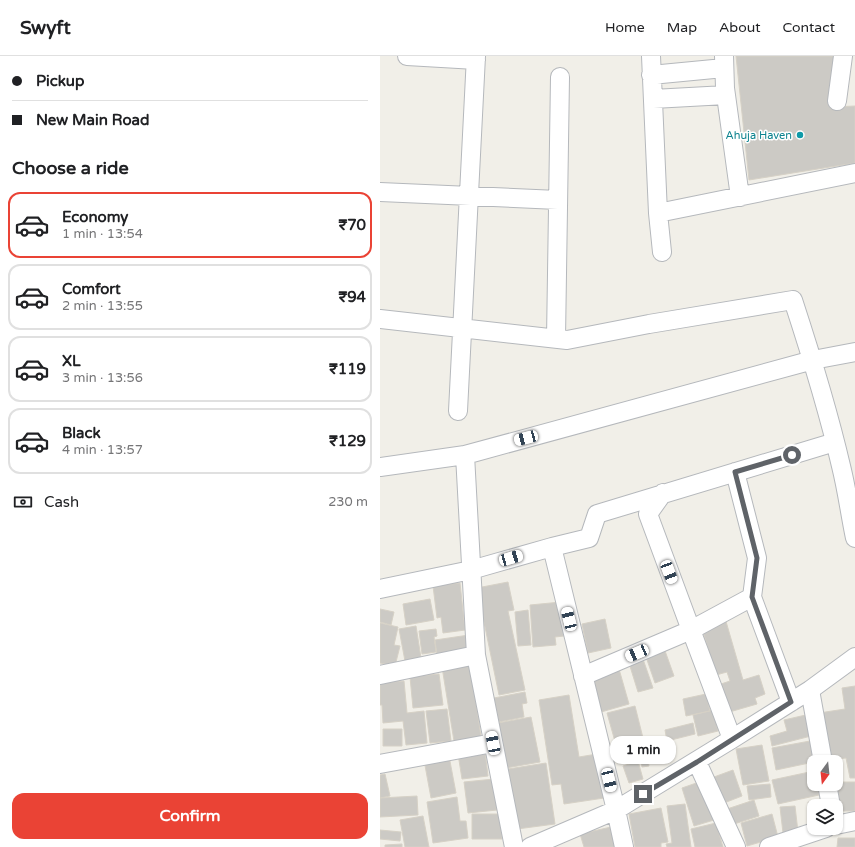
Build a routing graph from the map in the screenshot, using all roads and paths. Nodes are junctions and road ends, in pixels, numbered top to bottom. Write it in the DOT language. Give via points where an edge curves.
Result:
graph roads {
  1 [pos="407,56"];
  2 [pos="651,56"];
  3 [pos="843,56"];
  4 [pos="476,58"];
  5 [pos="724,62"];
  6 [pos="652,75"];
  7 [pos="560,77"];
  8 [pos="726,95"];
  9 [pos="653,99"];
  10 [pos="837,101"];
  11 [pos="855,173"];
  12 [pos="380,192"];
  13 [pos="469,197"];
  14 [pos="740,197"];
  15 [pos="558,200"];
  16 [pos="658,214"];
  17 [pos="662,252"];
  18 [pos="380,319"];
  19 [pos="462,328"];
  20 [pos="556,339"];
  21 [pos="855,352"];
  22 [pos="813,360"];
  23 [pos="458,411"];
  24 [pos="835,442"];
  25 [pos="465,455"];
  26 [pos="380,467"];
  27 [pos="735,472"];
  28 [pos="663,494"];
  29 [pos="855,538"];
  30 [pos="552,547"];
  31 [pos="471,570"];
  32 [pos="380,589"];
  33 [pos="752,597"];
  34 [pos="691,630"];
  35 [pos="476,655"];
  36 [pos="855,657"];
  37 [pos="380,675"];
  38 [pos="583,676"];
  39 [pos="810,690"];
  40 [pos="791,702"];
  41 [pos="732,739"];
  42 [pos="493,743"];
  43 [pos="822,755"];
  44 [pos="697,762"];
  45 [pos="380,764"];
  46 [pos="616,810"];
  47 [pos="855,820"];
  48 [pos="843,823"];
  49 [pos="807,834"];
  50 [pos="514,847"];
  51 [pos="530,847"];
  52 [pos="624,847"];
  53 [pos="736,847"];
  54 [pos="769,847"];
  1 -- 4 [label="street"];
  2 -- 6 [label="street"];
  3 -- 10 [label="street"];
  4 -- 13 [label="street"];
  5 -- 6 [label="street"];
  5 -- 8 [label="street"];
  6 -- 9 [label="street"];
  7 -- 15 [label="street"];
  8 -- 9 [label="street"];
  8 -- 14 [label="street"];
  9 -- 16 [label="street"];
  11 -- 14 [label="street"];
  12 -- 13 [label="street"];
  13 -- 15 [label="street"];
  13 -- 19 [label="street"];
  14 -- 16 [label="street"];
  15 -- 20 [label="street"];
  16 -- 17 [label="street"];
  18 -- 19 [label="street"];
  19 -- 20 [label="street"];
  19 -- 23 [label="street"];
  20 -- 22 [label="street" via="568,340 793,300"];
  21 -- 22 [label="street"];
  22 -- 24 [label="street"];
  22 -- 25 [label="street"];
  24 -- 27 [label="street"];
  24 -- 29 [label="street"];
  25 -- 26 [label="street"];
  25 -- 31 [label="street"];
  27 -- 28 [label="street"];
  27 -- 33 [label="street" via="757,558"];
  28 -- 30 [label="street" via="597,514 589,538"];
  28 -- 34 [label="street" via="648,514"];
  30 -- 31 [label="street"];
  30 -- 38 [label="street"];
  31 -- 32 [label="street"];
  31 -- 35 [label="street"];
  33 -- 34 [label="street"];
  33 -- 40 [label="street"];
  34 -- 38 [label="street"];
  34 -- 41 [label="street"];
  35 -- 37 [label="street"];
  35 -- 42 [label="street"];
  36 -- 39 [label="street"];
  38 -- 46 [label="street"];
  39 -- 40 [label="street"];
  39 -- 43 [label="street"];
  40 -- 41 [label="street"];
  41 -- 44 [label="street"];
  42 -- 45 [label="street"];
  42 -- 50 [label="street"];
  44 -- 46 [label="street"];
  44 -- 53 [label="street"];
  46 -- 51 [label="street"];
  46 -- 52 [label="street"];
  47 -- 48 [label="street"];
  49 -- 54 [label="street"];
}
